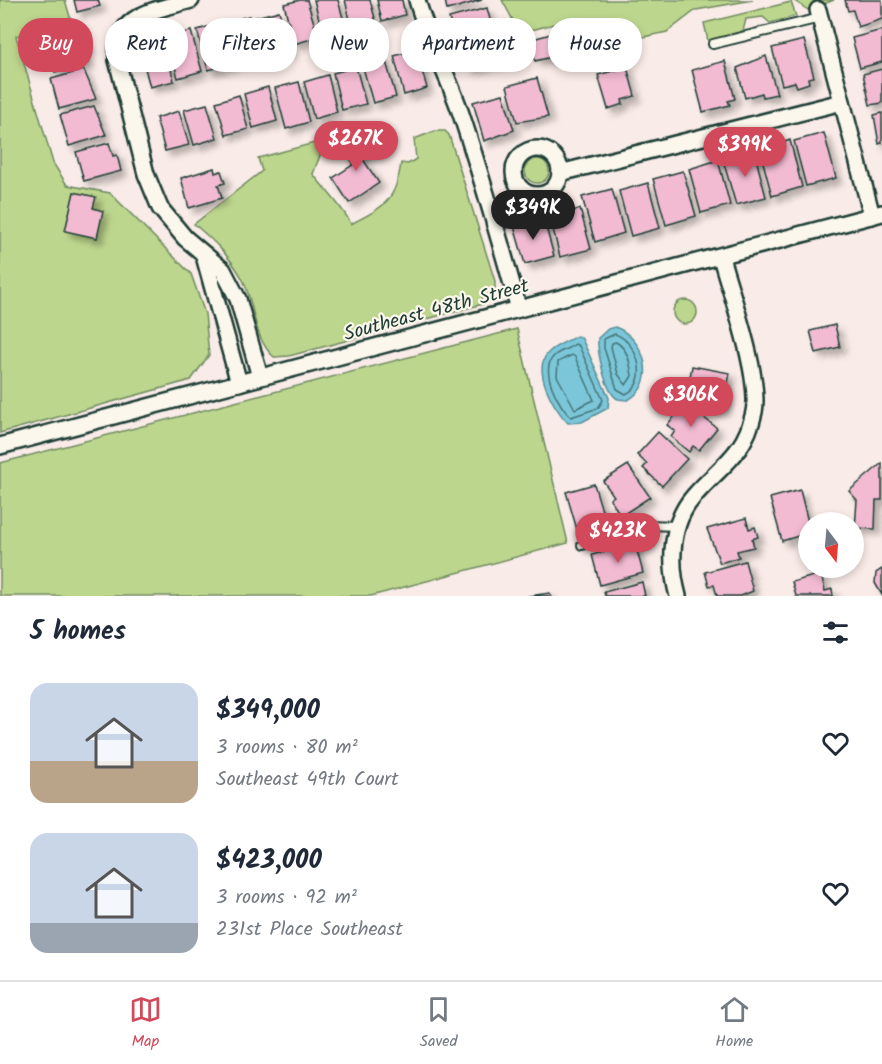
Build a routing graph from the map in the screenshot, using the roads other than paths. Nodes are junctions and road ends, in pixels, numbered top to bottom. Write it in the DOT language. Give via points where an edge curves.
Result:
graph roads {
  1 [pos="191,0"];
  2 [pos="417,0"];
  3 [pos="819,14"];
  4 [pos="713,44"];
  5 [pos="842,102"];
  6 [pos="560,173"];
  7 [pos="877,214"];
  8 [pos="204,256"];
  9 [pos="721,256"];
  10 [pos="519,309"];
  11 [pos="260,377"];
  12 [pos="239,383"];
  13 [pos="0,446"];
  14 [pos="678,526"];
  15 [pos="582,545"];
  16 [pos="678,596"];
  1 -- 8 [label="street" via="143,14 121,32 116,46 146,174 160,208"];
  2 -- 10 [label="street" via="484,186"];
  3 -- 4 [label="lane"];
  3 -- 5 [label="street"];
  5 -- 6 [label="street"];
  5 -- 7 [label="street"];
  7 -- 9 [label="street, Southeast 48th Street"];
  8 -- 11 [label="street" via="223,270 237,298"];
  8 -- 12 [label="street"];
  9 -- 10 [label="street, Southeast 48th Street"];
  9 -- 14 [label="street" via="755,383 754,412 741,448 692,498"];
  10 -- 11 [label="street, Southeast 48th Street"];
  11 -- 12 [label="street, Southeast 48th Street"];
  12 -- 13 [label="street, Southeast 48th Street"];
  14 -- 15 [label="lane" via="646,525"];
  14 -- 16 [label="street" via="672,564"];
}
